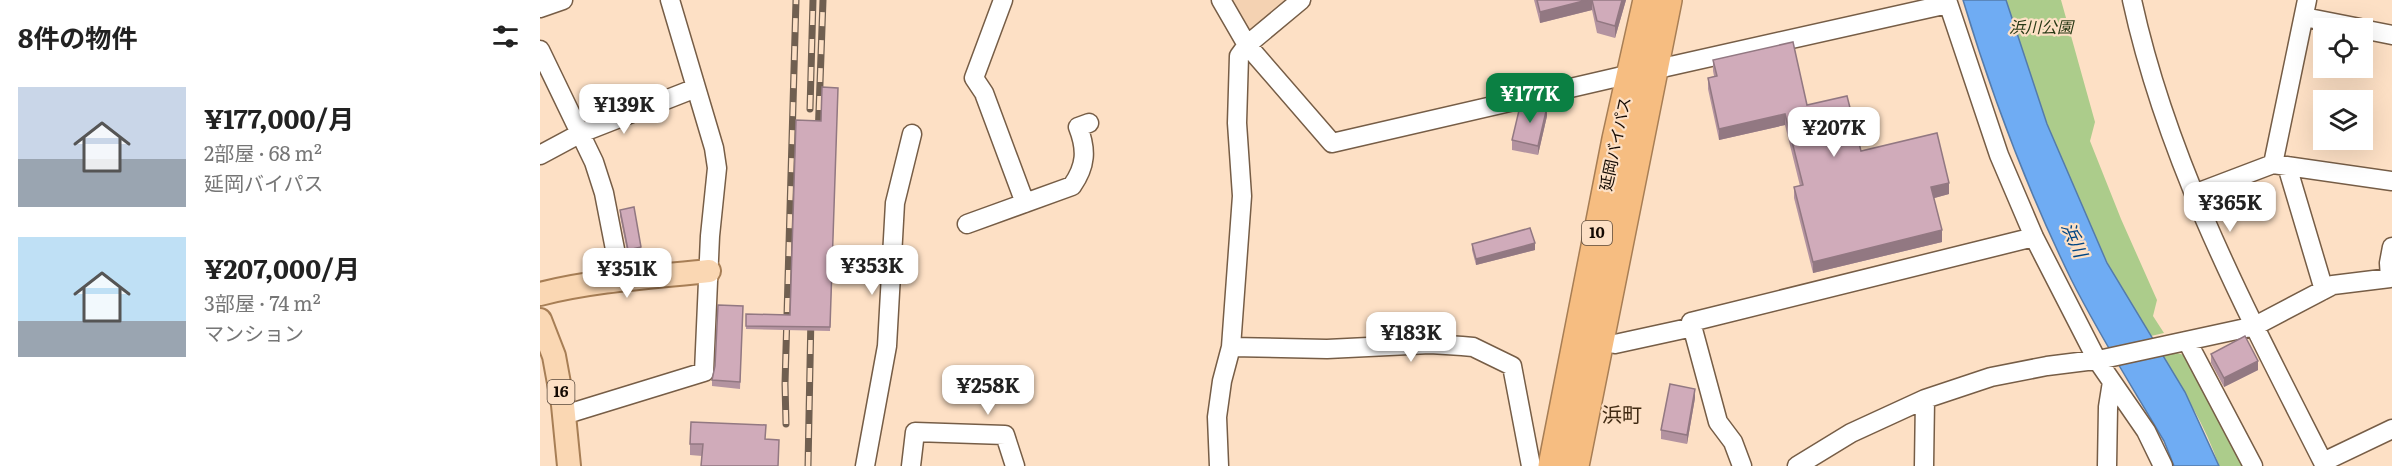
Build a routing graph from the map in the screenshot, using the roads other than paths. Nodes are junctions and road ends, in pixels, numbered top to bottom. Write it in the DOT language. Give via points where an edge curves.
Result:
graph roads {
  1 [pos="562,0"];
  2 [pos="670,0"];
  3 [pos="1003,0"];
  4 [pos="1221,0"];
  5 [pos="1301,0"];
  6 [pos="1647,0"];
  7 [pos="1668,0"];
  8 [pos="2132,0"];
  9 [pos="1947,2"];
  10 [pos="540,8"];
  11 [pos="2305,8"];
  12 [pos="2332,18"];
  13 [pos="2373,31"];
  14 [pos="2392,35"];
  15 [pos="1247,45"];
  16 [pos="540,50"];
  17 [pos="1642,71"];
  18 [pos="696,88"];
  19 [pos="1089,123"];
  20 [pos="581,132"];
  21 [pos="912,134"];
  22 [pos="540,155"];
  23 [pos="2280,165"];
  24 [pos="2392,181"];
  25 [pos="2194,194"];
  26 [pos="1025,202"];
  27 [pos="967,224"];
  28 [pos="2034,237"];
  29 [pos="2392,247"];
  30 [pos="709,271"];
  31 [pos="621,280"];
  32 [pos="2391,283"];
  33 [pos="2324,290"];
  34 [pos="540,294"];
  35 [pos="540,320"];
  36 [pos="2255,326"];
  37 [pos="1692,327"];
  38 [pos="1599,341"];
  39 [pos="2178,343"];
  40 [pos="1231,346"];
  41 [pos="2100,359"];
  42 [pos="2112,382"];
  43 [pos="1925,399"];
  44 [pos="564,415"];
  45 [pos="2392,429"];
  46 [pos="2324,464"];
  47 [pos="569,466"];
  48 [pos="865,466"];
  49 [pos="911,466"];
  50 [pos="1016,466"];
  51 [pos="1219,466"];
  52 [pos="1531,466"];
  53 [pos="1552,466"];
  54 [pos="1575,466"];
  55 [pos="1742,466"];
  56 [pos="1797,466"];
  57 [pos="1924,466"];
  58 [pos="2107,466"];
  59 [pos="2163,466"];
  60 [pos="2253,466"];
  1 -- 10 [label="street"];
  2 -- 18 [label="street"];
  3 -- 26 [label="street" via="974,78 984,93"];
  4 -- 15 [label="street"];
  5 -- 15 [label="street"];
  6 -- 17 [label="highway, 延岡バイパス / 10"];
  7 -- 17 [label="highway, 延岡バイパス / 10"];
  8 -- 25 [label="street" via="2161,103"];
  9 -- 17 [label="street"];
  9 -- 28 [label="street" via="1999,155"];
  11 -- 12 [label="street"];
  11 -- 23 [label="street"];
  13 -- 14 [label="street"];
  15 -- 17 [label="street" via="1332,143"];
  15 -- 40 [label="street" via="1239,56 1237,123 1242,196"];
  16 -- 20 [label="street"];
  17 -- 38 [label="highway, 延岡バイパス / 10"];
  17 -- 53 [label="highway, 延岡バイパス / 10" via="1616,139"];
  18 -- 20 [label="street"];
  18 -- 30 [label="street" via="717,168"];
  19 -- 26 [label="street" via="1078,128 1084,159 1072,186"];
  20 -- 22 [label="street"];
  20 -- 31 [label="street" via="603,193"];
  21 -- 48 [label="street" via="895,203 887,346"];
  23 -- 24 [label="street"];
  23 -- 25 [label="street"];
  23 -- 33 [label="street"];
  25 -- 36 [label="street"];
  26 -- 27 [label="street"];
  28 -- 37 [label="street" via="1691,322"];
  28 -- 41 [label="street"];
  29 -- 32 [label="street"];
  30 -- 31 [label="main road"];
  30 -- 44 [label="street" via="704,372"];
  31 -- 34 [label="main road"];
  32 -- 33 [label="street" via="2333,285"];
  33 -- 36 [label="street"];
  35 -- 44 [label="main road, 16" via="554,356"];
  36 -- 39 [label="street"];
  36 -- 46 [label="street"];
  37 -- 38 [label="street" via="1614,344"];
  37 -- 55 [label="street" via="1718,422 1733,442"];
  38 -- 54 [label="highway, 延岡バイパス / 10"];
  39 -- 41 [label="street"];
  39 -- 60 [label="street"];
  40 -- 51 [label="street" via="1217,417"];
  40 -- 52 [label="street" via="1473,347 1512,366"];
  41 -- 42 [label="street"];
  41 -- 43 [label="street" via="1991,376"];
  42 -- 58 [label="street"];
  42 -- 59 [label="street" via="2146,430"];
  43 -- 56 [label="street" via="1851,433"];
  43 -- 57 [label="street"];
  44 -- 47 [label="main road, 16"];
  45 -- 46 [label="street"];
  49 -- 50 [label="street" via="915,432 1005,435"];
}
